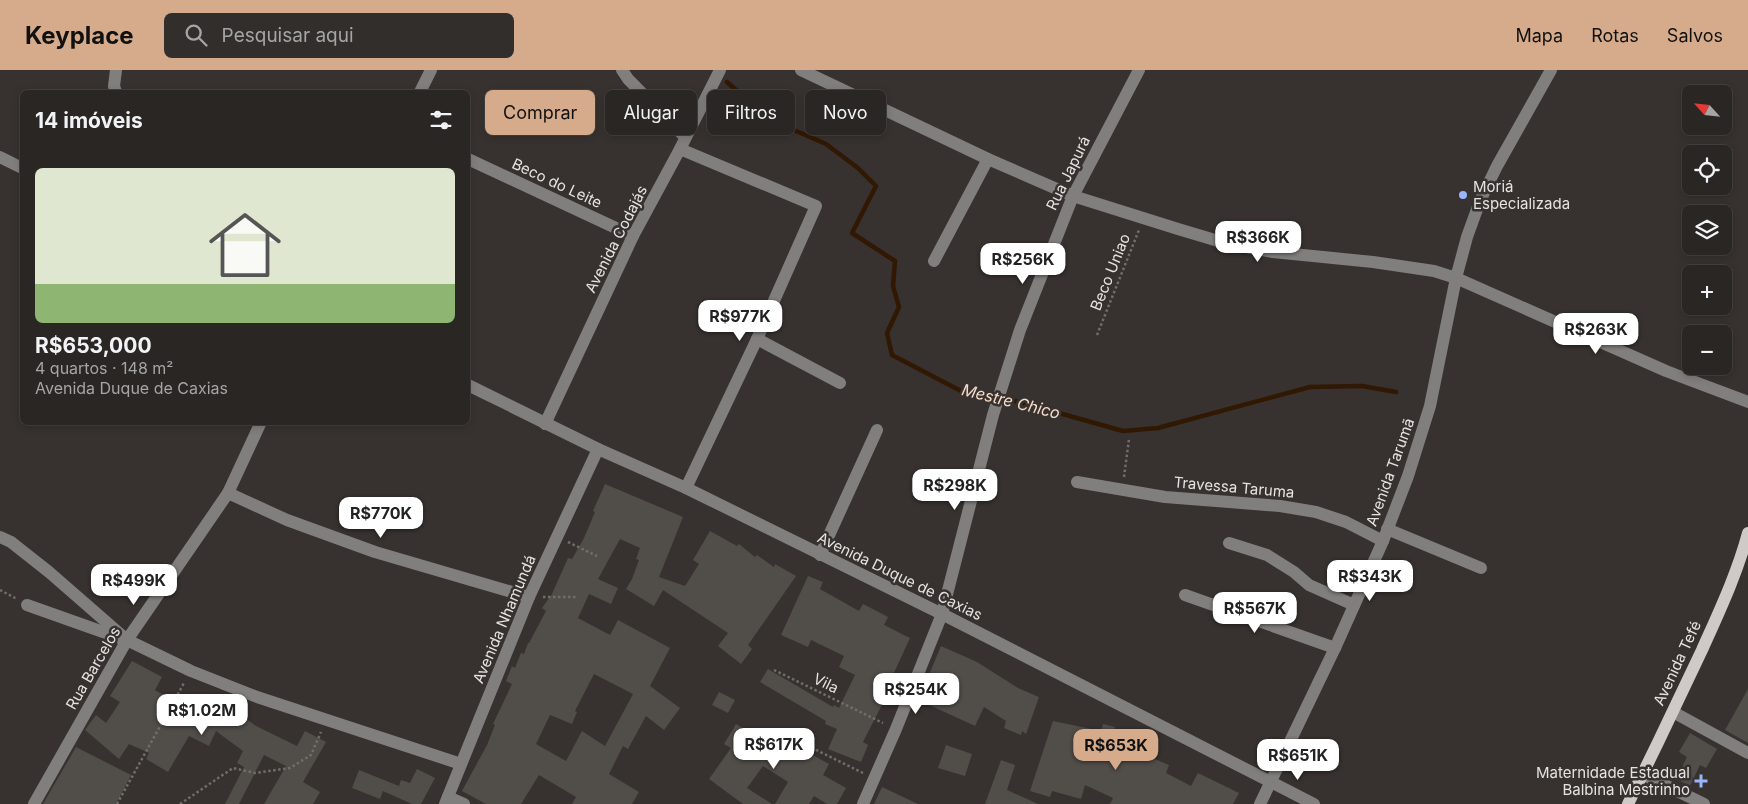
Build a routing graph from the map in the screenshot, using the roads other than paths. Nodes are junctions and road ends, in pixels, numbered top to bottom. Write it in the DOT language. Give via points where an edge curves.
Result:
graph roads {
  1 [pos="116,70"];
  2 [pos="431,70"];
  3 [pos="622,70"];
  4 [pos="720,70"];
  5 [pos="801,70"];
  6 [pos="1139,70"];
  7 [pos="1551,70"];
  8 [pos="115,90"];
  9 [pos="421,90"];
  10 [pos="682,143"];
  11 [pos="0,157"];
  12 [pos="988,160"];
  13 [pos="470,161"];
  14 [pos="20,167"];
  15 [pos="1073,196"];
  16 [pos="634,236"];
  17 [pos="934,260"];
  18 [pos="1456,278"];
  19 [pos="757,339"];
  20 [pos="840,383"];
  21 [pos="470,387"];
  22 [pos="1748,402"];
  23 [pos="545,424"];
  24 [pos="257,425"];
  25 [pos="877,430"];
  26 [pos="598,449"];
  27 [pos="1076,482"];
  28 [pos="686,488"];
  29 [pos="228,492"];
  30 [pos="1387,529"];
  31 [pos="1748,533"];
  32 [pos="0,537"];
  33 [pos="1382,541"];
  34 [pos="1229,543"];
  35 [pos="820,555"];
  36 [pos="1744,561"];
  37 [pos="1482,568"];
  38 [pos="1185,595"];
  39 [pos="530,597"];
  40 [pos="27,605"];
  41 [pos="1354,605"];
  42 [pos="942,614"];
  43 [pos="127,640"];
  44 [pos="1335,648"];
  45 [pos="1673,712"];
  46 [pos="1748,753"];
  47 [pos="461,764"];
  48 [pos="1642,774"];
  49 [pos="1270,782"];
  50 [pos="446,801"];
  51 [pos="34,804"];
  52 [pos="464,804"];
  53 [pos="863,804"];
  54 [pos="1260,804"];
  55 [pos="1314,804"];
  56 [pos="1628,804"];
  57 [pos="1704,804"];
  1 -- 8 [label="street"];
  2 -- 9 [label="street"];
  3 -- 10 [label="street"];
  4 -- 10 [label="street, Avenida Codajás"];
  5 -- 12 [label="street"];
  6 -- 15 [label="street, Rua Japurá"];
  7 -- 18 [label="street, Avenida Tarumã" via="1480,202"];
  10 -- 16 [label="street, Avenida Codajás"];
  10 -- 19 [label="street" via="816,206"];
  11 -- 14 [label="street"];
  12 -- 15 [label="street"];
  12 -- 17 [label="street"];
  13 -- 16 [label="street, Beco do Leite"];
  15 -- 18 [label="street" via="1225,243 1273,252 1434,271"];
  15 -- 42 [label="street, Rua Japurá" via="1020,330 993,415"];
  16 -- 23 [label="street, Avenida Codajás"];
  18 -- 22 [label="street" via="1666,371"];
  18 -- 30 [label="street, Avenida Tarumã" via="1430,406"];
  19 -- 20 [label="street"];
  19 -- 28 [label="street"];
  21 -- 23 [label="street, Avenida Duque de Caxias"];
  23 -- 26 [label="street, Avenida Duque de Caxias"];
  24 -- 29 [label="street, Rua Barcelos"];
  25 -- 35 [label="street"];
  26 -- 28 [label="street, Avenida Duque de Caxias"];
  26 -- 39 [label="street, Avenida Nhamundá"];
  27 -- 33 [label="street, Travessa Taruma" via="1165,497 1316,512 1346,522"];
  28 -- 35 [label="street, Avenida Duque de Caxias"];
  29 -- 39 [label="street" via="288,520 375,552"];
  29 -- 43 [label="street, Rua Barcelos"];
  30 -- 33 [label="street, Avenida Tarumã"];
  30 -- 37 [label="street"];
  31 -- 36 [label="main road, Avenida Tefé"];
  32 -- 43 [label="street" via="49,572"];
  33 -- 41 [label="street, Avenida Tarumã"];
  34 -- 41 [label="street" via="1267,555 1309,585"];
  35 -- 42 [label="street, Avenida Duque de Caxias"];
  36 -- 45 [label="main road, Avenida Tefé"];
  38 -- 44 [label="street"];
  39 -- 47 [label="street, Avenida Nhamundá"];
  40 -- 43 [label="street"];
  41 -- 44 [label="street, Avenida Tarumã"];
  42 -- 49 [label="street, Avenida Duque de Caxias"];
  42 -- 53 [label="street, Rua Japurá"];
  43 -- 47 [label="street" via="191,671 257,697"];
  43 -- 51 [label="street, Rua Barcelos"];
  44 -- 49 [label="street, Avenida Tarumã"];
  45 -- 46 [label="street"];
  45 -- 48 [label="main road, Avenida Tefé"];
  47 -- 50 [label="street, Avenida Nhamundá"];
  48 -- 56 [label="main road, Avenida Tefé"];
  48 -- 57 [label="street"];
  49 -- 54 [label="street, Avenida Tarumã"];
  49 -- 55 [label="street, Avenida Duque de Caxias"];
  50 -- 52 [label="street"];
}
